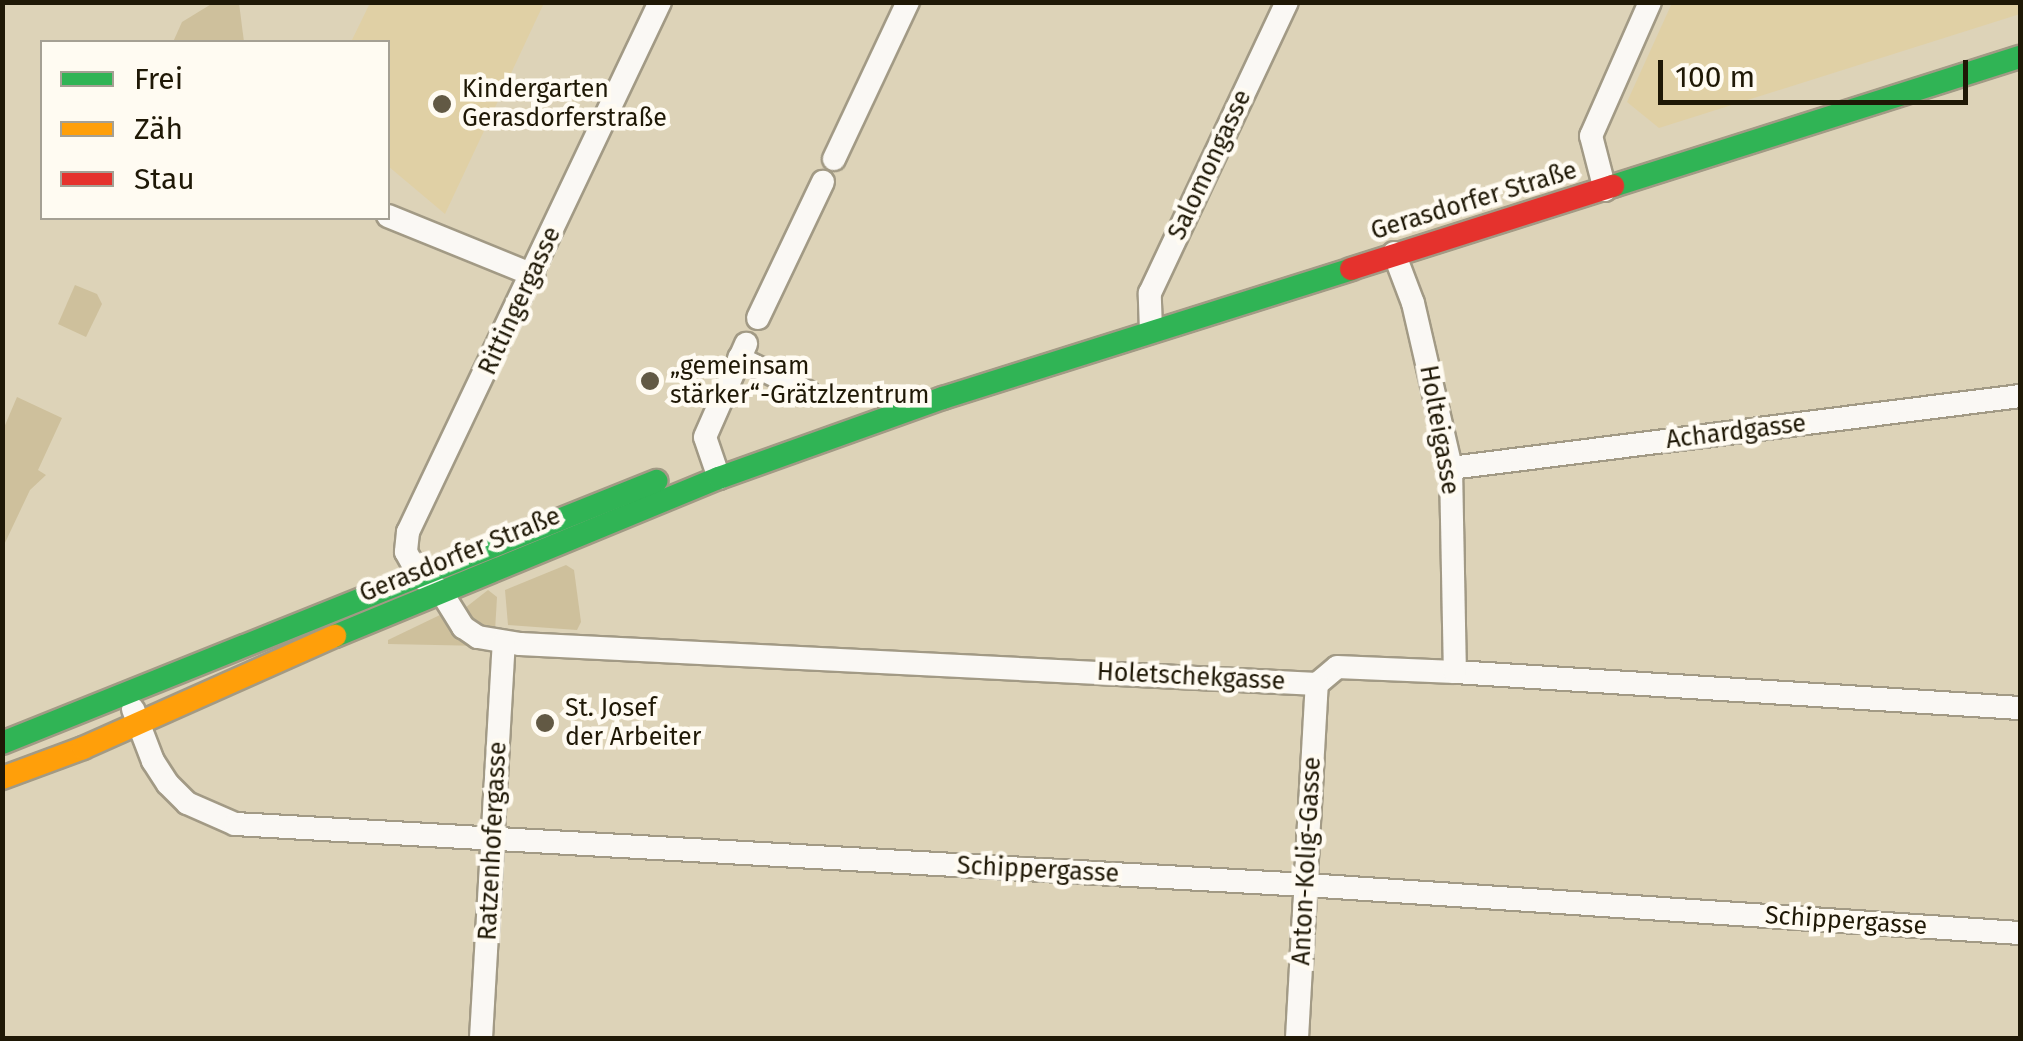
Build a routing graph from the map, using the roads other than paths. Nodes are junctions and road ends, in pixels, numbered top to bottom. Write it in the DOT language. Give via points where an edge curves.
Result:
graph roads {
  1 [pos="660,2"];
  2 [pos="908,2"];
  3 [pos="1288,2"];
  4 [pos="1650,2"];
  5 [pos="2020,57"];
  6 [pos="834,159"];
  7 [pos="823,182"];
  8 [pos="1604,190"];
  9 [pos="390,217"];
  10 [pos="1394,253"];
  11 [pos="533,275"];
  12 [pos="758,318"];
  13 [pos="1151,331"];
  14 [pos="808,392"];
  15 [pos="2020,396"];
  16 [pos="1451,468"];
  17 [pos="716,470"];
  18 [pos="420,576"];
  19 [pos="440,590"];
  20 [pos="504,643"];
  21 [pos="1454,672"];
  22 [pos="1317,684"];
  23 [pos="126,692"];
  24 [pos="2020,708"];
  25 [pos="138,722"];
  26 [pos="2,743"];
  27 [pos="2,778"];
  28 [pos="493,840"];
  29 [pos="1306,886"];
  30 [pos="2020,933"];
  31 [pos="481,1038"];
  32 [pos="1298,1038"];
  1 -- 11 [label="street, Rittingergasse"];
  2 -- 6 [label="street"];
  3 -- 13 [label="street, Salomongasse" via="1150,293"];
  4 -- 8 [label="street" via="1591,136"];
  5 -- 8 [label="main road, Gerasdorfer Straße"];
  7 -- 12 [label="street"];
  8 -- 10 [label="main road, Gerasdorfer Straße"];
  9 -- 11 [label="street"];
  10 -- 13 [label="main road, Gerasdorfer Straße"];
  10 -- 16 [label="street, Holteigasse" via="1414,302"];
  11 -- 18 [label="street, Rittingergasse" via="408,532 406,552"];
  13 -- 17 [label="main road, Gerasdorfer Straße"];
  14 -- 17 [label="street" via="743,351 706,437"];
  15 -- 16 [label="street, Achardgasse"];
  16 -- 21 [label="street, Holteigasse"];
  17 -- 18 [label="main road, Gerasdorfer Straße" via="611,497"];
  17 -- 19 [label="main road, Gerasdorfer Straße"];
  18 -- 19 [label="street"];
  18 -- 23 [label="main road, Gerasdorfer Straße"];
  19 -- 20 [label="street, Holetschekgasse" via="463,627"];
  19 -- 25 [label="main road, Gerasdorfer Straße"];
  20 -- 22 [label="street, Holetschekgasse"];
  20 -- 28 [label="street, Ratzenhofergasse"];
  21 -- 22 [label="street, Holetschekgasse" via="1337,668"];
  21 -- 24 [label="street, Holetschekgasse"];
  22 -- 29 [label="street, Anton-Kolig-Gasse"];
  23 -- 25 [label="street, Schippergasse"];
  23 -- 26 [label="main road, Gerasdorfer Straße"];
  25 -- 27 [label="main road, Gerasdorfer Straße"];
  25 -- 28 [label="street, Schippergasse" via="168,784 211,817 235,824"];
  28 -- 29 [label="street, Schippergasse"];
  28 -- 31 [label="street, Ratzenhofergasse"];
  29 -- 30 [label="street, Schippergasse"];
  29 -- 32 [label="street, Anton-Kolig-Gasse"];
}
